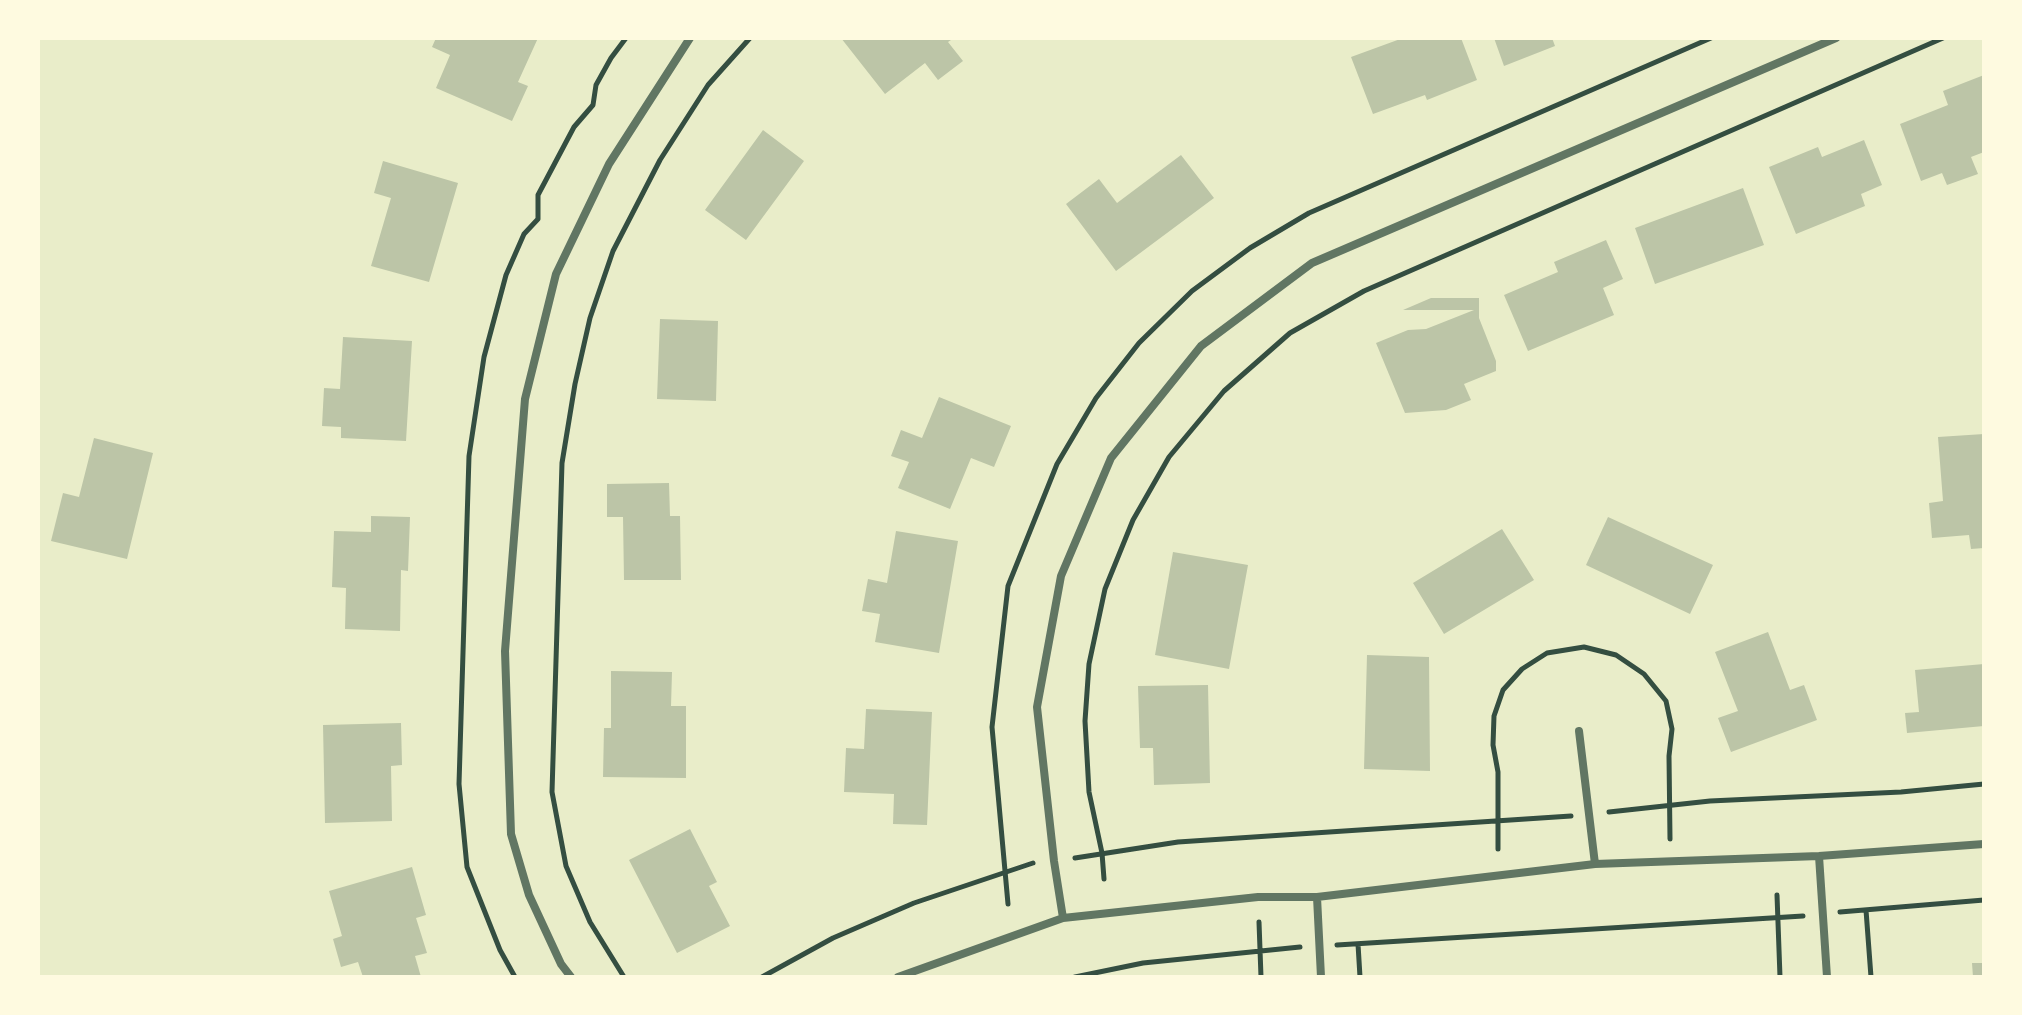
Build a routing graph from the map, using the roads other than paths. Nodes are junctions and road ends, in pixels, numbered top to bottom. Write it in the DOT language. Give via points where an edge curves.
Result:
graph roads {
  1 [pos="690,38"];
  2 [pos="1836,38"];
  3 [pos="1579,731"];
  4 [pos="1984,844"];
  5 [pos="1819,856"];
  6 [pos="1595,864"];
  7 [pos="1317,897"];
  8 [pos="1063,918"];
  9 [pos="571,977"];
  10 [pos="898,977"];
  11 [pos="1321,977"];
  12 [pos="1827,977"];
  1 -- 9 [label="street" via="609,164 556,274 525,399 505,651 511,834 529,895"];
  2 -- 8 [label="street" via="1312,263 1201,346 1111,458 1061,576 1037,707"];
  3 -- 6 [label="street"];
  4 -- 5 [label="street"];
  5 -- 6 [label="street"];
  5 -- 12 [label="street"];
  6 -- 7 [label="street"];
  7 -- 8 [label="street" via="1258,897"];
  7 -- 11 [label="street"];
  8 -- 10 [label="street"];
}
